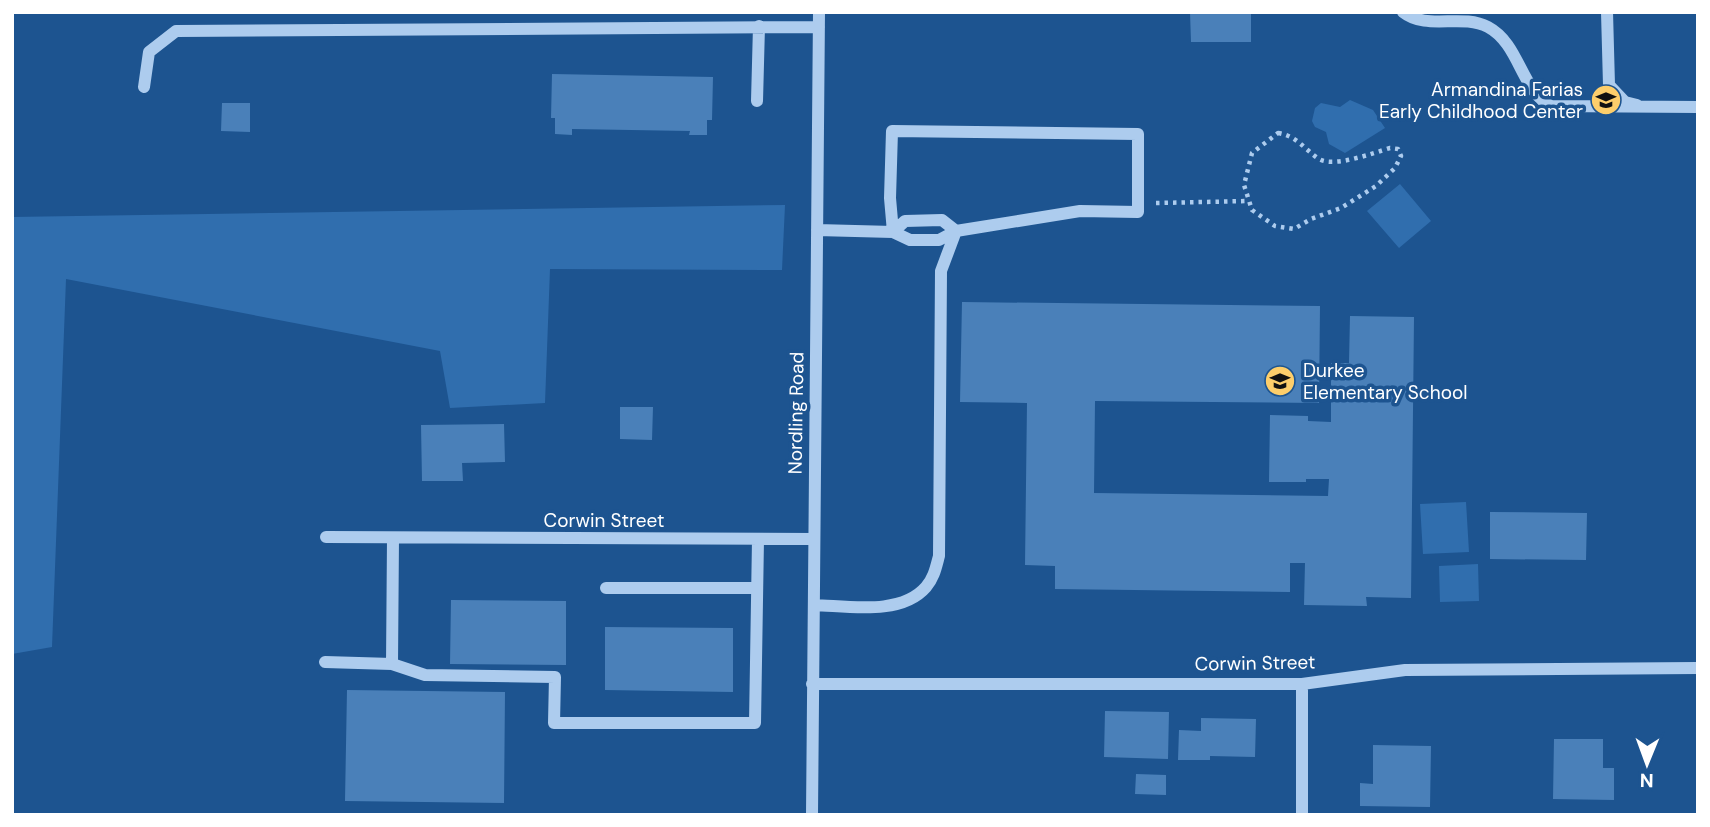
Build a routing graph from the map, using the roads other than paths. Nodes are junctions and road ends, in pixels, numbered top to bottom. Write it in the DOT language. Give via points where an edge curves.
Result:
graph roads {
  1 [pos="819,12"];
  2 [pos="1403,12"];
  3 [pos="1607,12"];
  4 [pos="759,26"];
  5 [pos="819,27"];
  6 [pos="144,87"];
  7 [pos="757,102"];
  8 [pos="1640,106"];
  9 [pos="1698,107"];
  10 [pos="817,230"];
  11 [pos="956,231"];
  12 [pos="893,232"];
  13 [pos="326,537"];
  14 [pos="393,538"];
  15 [pos="758,539"];
  16 [pos="814,539"];
  17 [pos="606,588"];
  18 [pos="757,589"];
  19 [pos="814,605"];
  20 [pos="326,662"];
  21 [pos="392,664"];
  22 [pos="1698,668"];
  23 [pos="812,684"];
  24 [pos="1302,684"];
  25 [pos="812,815"];
  26 [pos="1302,815"];
  1 -- 5 [label="street, Nordling Road"];
  2 -- 8 [label="street" via="1417,21 1486,26 1506,41 1536,94 1551,106"];
  3 -- 8 [label="street" via="1609,85 1625,102"];
  4 -- 5 [label="street"];
  4 -- 6 [label="street" via="176,31 149,52"];
  4 -- 7 [label="street"];
  5 -- 10 [label="street, Nordling Road"];
  8 -- 9 [label="street"];
  10 -- 12 [label="street"];
  10 -- 16 [label="street, Nordling Road"];
  11 -- 12 [label="street" via="939,240 910,240"];
  11 -- 12 [label="street" via="942,220 905,221"];
  11 -- 12 [label="street" via="1080,211 1138,212 1138,134 892,131"];
  11 -- 19 [label="street" via="941,271 939,556 934,573 911,599 891,605"];
  13 -- 14 [label="street, Corwin Street"];
  14 -- 15 [label="street, Corwin Street"];
  14 -- 21 [label="street"];
  15 -- 16 [label="street, Corwin Street"];
  15 -- 18 [label="street"];
  16 -- 19 [label="street, Nordling Road"];
  17 -- 18 [label="street"];
  18 -- 21 [label="street" via="755,723 554,723 555,677 425,675"];
  19 -- 23 [label="street, Nordling Road"];
  20 -- 21 [label="street"];
  22 -- 24 [label="street, Corwin Street" via="1405,670"];
  23 -- 24 [label="street, Corwin Street"];
  23 -- 25 [label="street, Nordling Road"];
  24 -- 26 [label="street"];
}
